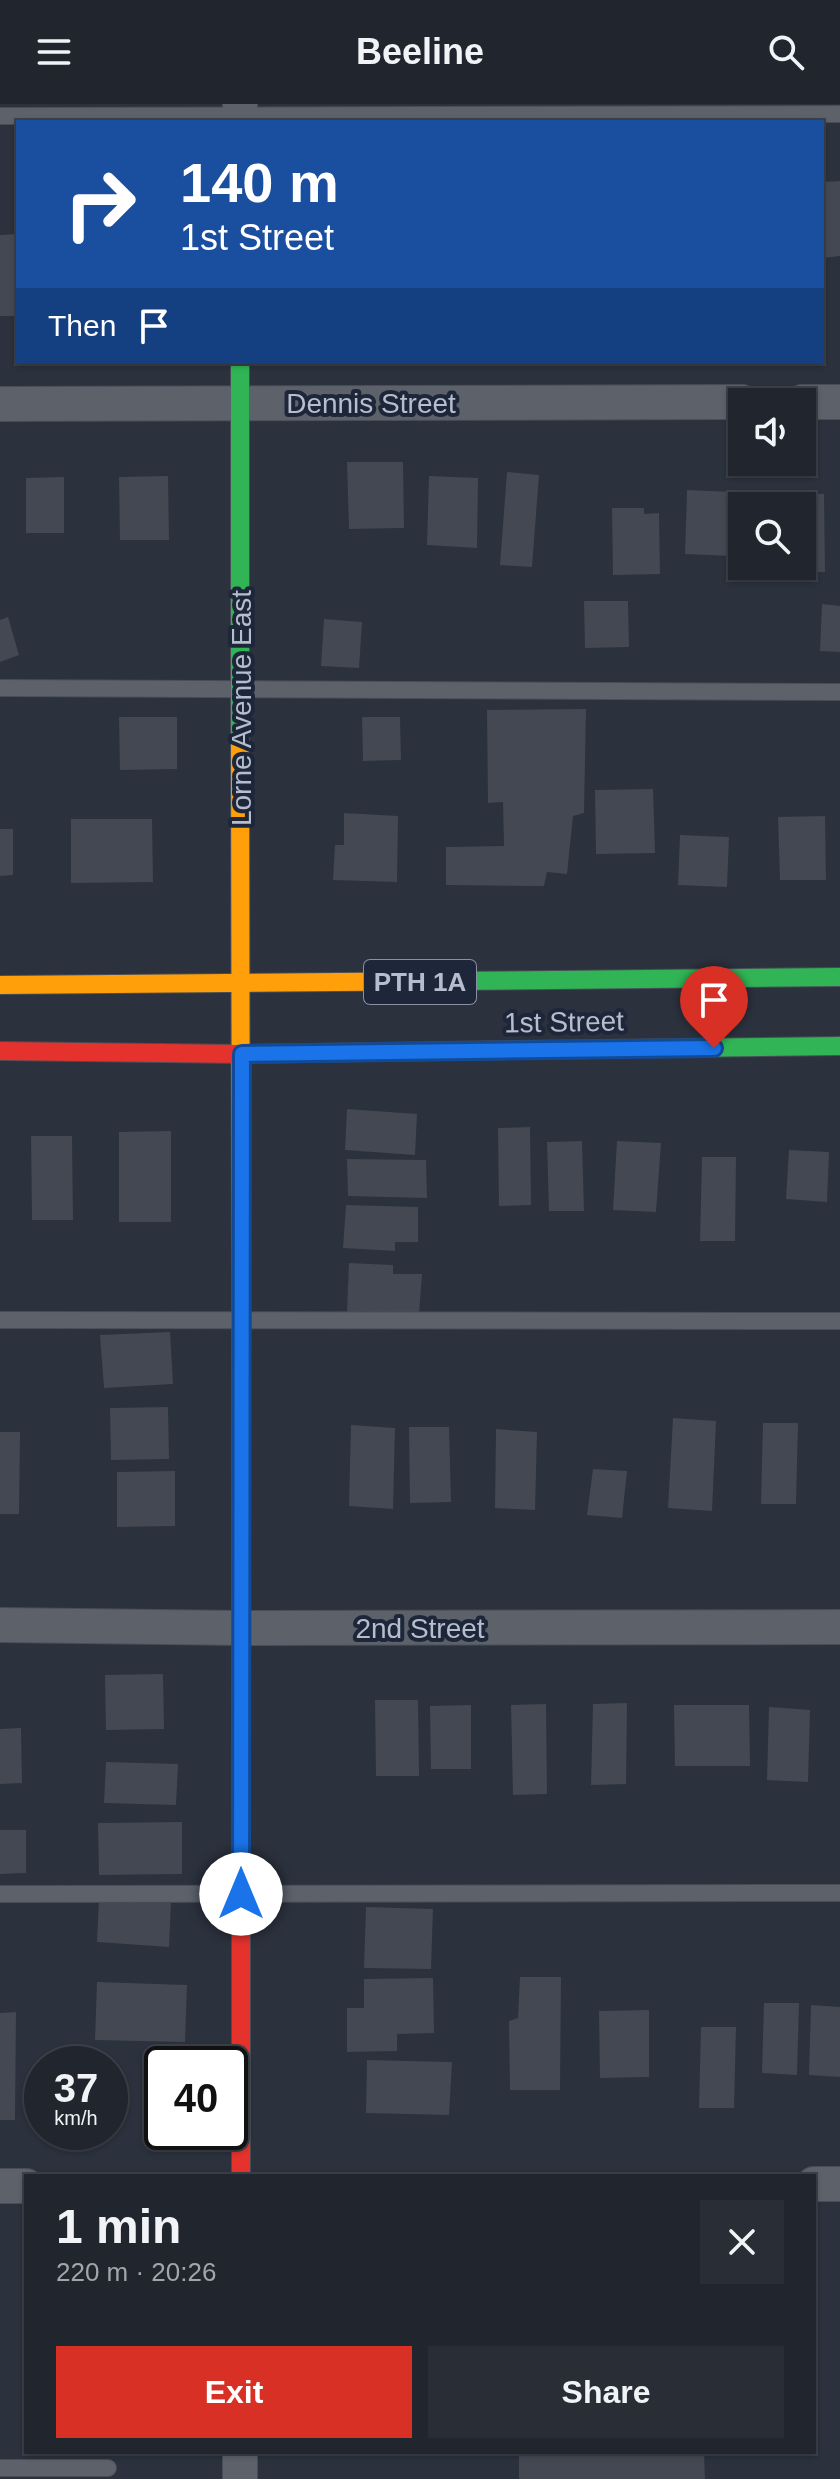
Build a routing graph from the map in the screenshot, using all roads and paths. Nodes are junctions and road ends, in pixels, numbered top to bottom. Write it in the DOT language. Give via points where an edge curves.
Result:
graph roads {
  1 [pos="240,114"];
  2 [pos="840,114"];
  3 [pos="0,116"];
  4 [pos="240,364"];
  5 [pos="728,402"];
  6 [pos="816,402"];
  7 [pos="840,402"];
  8 [pos="240,403"];
  9 [pos="0,404"];
  10 [pos="0,688"];
  11 [pos="240,689"];
  12 [pos="840,692"];
  13 [pos="840,977"];
  14 [pos="0,985"];
  15 [pos="242,985"];
  16 [pos="840,1046"];
  17 [pos="0,1051"];
  18 [pos="242,1054"];
  19 [pos="242,1319"];
  20 [pos="0,1320"];
  21 [pos="840,1321"];
  22 [pos="0,1625"];
  23 [pos="840,1627"];
  24 [pos="241,1628"];
  25 [pos="840,1893"];
  26 [pos="0,1894"];
  27 [pos="241,1894"];
  28 [pos="241,2174"];
  29 [pos="816,2184"];
  30 [pos="840,2184"];
  31 [pos="0,2186"];
  32 [pos="24,2186"];
  33 [pos="240,2454"];
  34 [pos="0,2468"];
  35 [pos="108,2468"];
  36 [pos="240,2479"];
  1 -- 2 [label="lane"];
  1 -- 3 [label="lane"];
  4 -- 8 [label="street, Lorne Avenue East"];
  5 -- 8 [label="street, Dennis Street"];
  6 -- 7 [label="street"];
  8 -- 9 [label="street, Dennis Street"];
  8 -- 11 [label="street, Lorne Avenue East"];
  10 -- 11 [label="lane"];
  11 -- 12 [label="lane"];
  11 -- 15 [label="street, Lorne Avenue East"];
  13 -- 15 [label="street, 1st Street / PTH 1A"];
  14 -- 15 [label="street, 1st Street / PTH 1A"];
  15 -- 18 [label="street, Lorne Avenue East"];
  16 -- 18 [label="street, 1st Street"];
  17 -- 18 [label="street, 1st Street"];
  18 -- 19 [label="street, Lorne Avenue East"];
  19 -- 20 [label="lane"];
  19 -- 21 [label="lane"];
  19 -- 24 [label="street, Lorne Avenue East"];
  22 -- 24 [label="street, 2nd Street"];
  23 -- 24 [label="street, 2nd Street"];
  24 -- 27 [label="street, Lorne Avenue East"];
  25 -- 27 [label="lane"];
  26 -- 27 [label="lane"];
  27 -- 28 [label="street, Lorne Avenue East"];
  29 -- 30 [label="street"];
  31 -- 32 [label="street"];
  33 -- 36 [label="street"];
  34 -- 35 [label="lane"];
}
